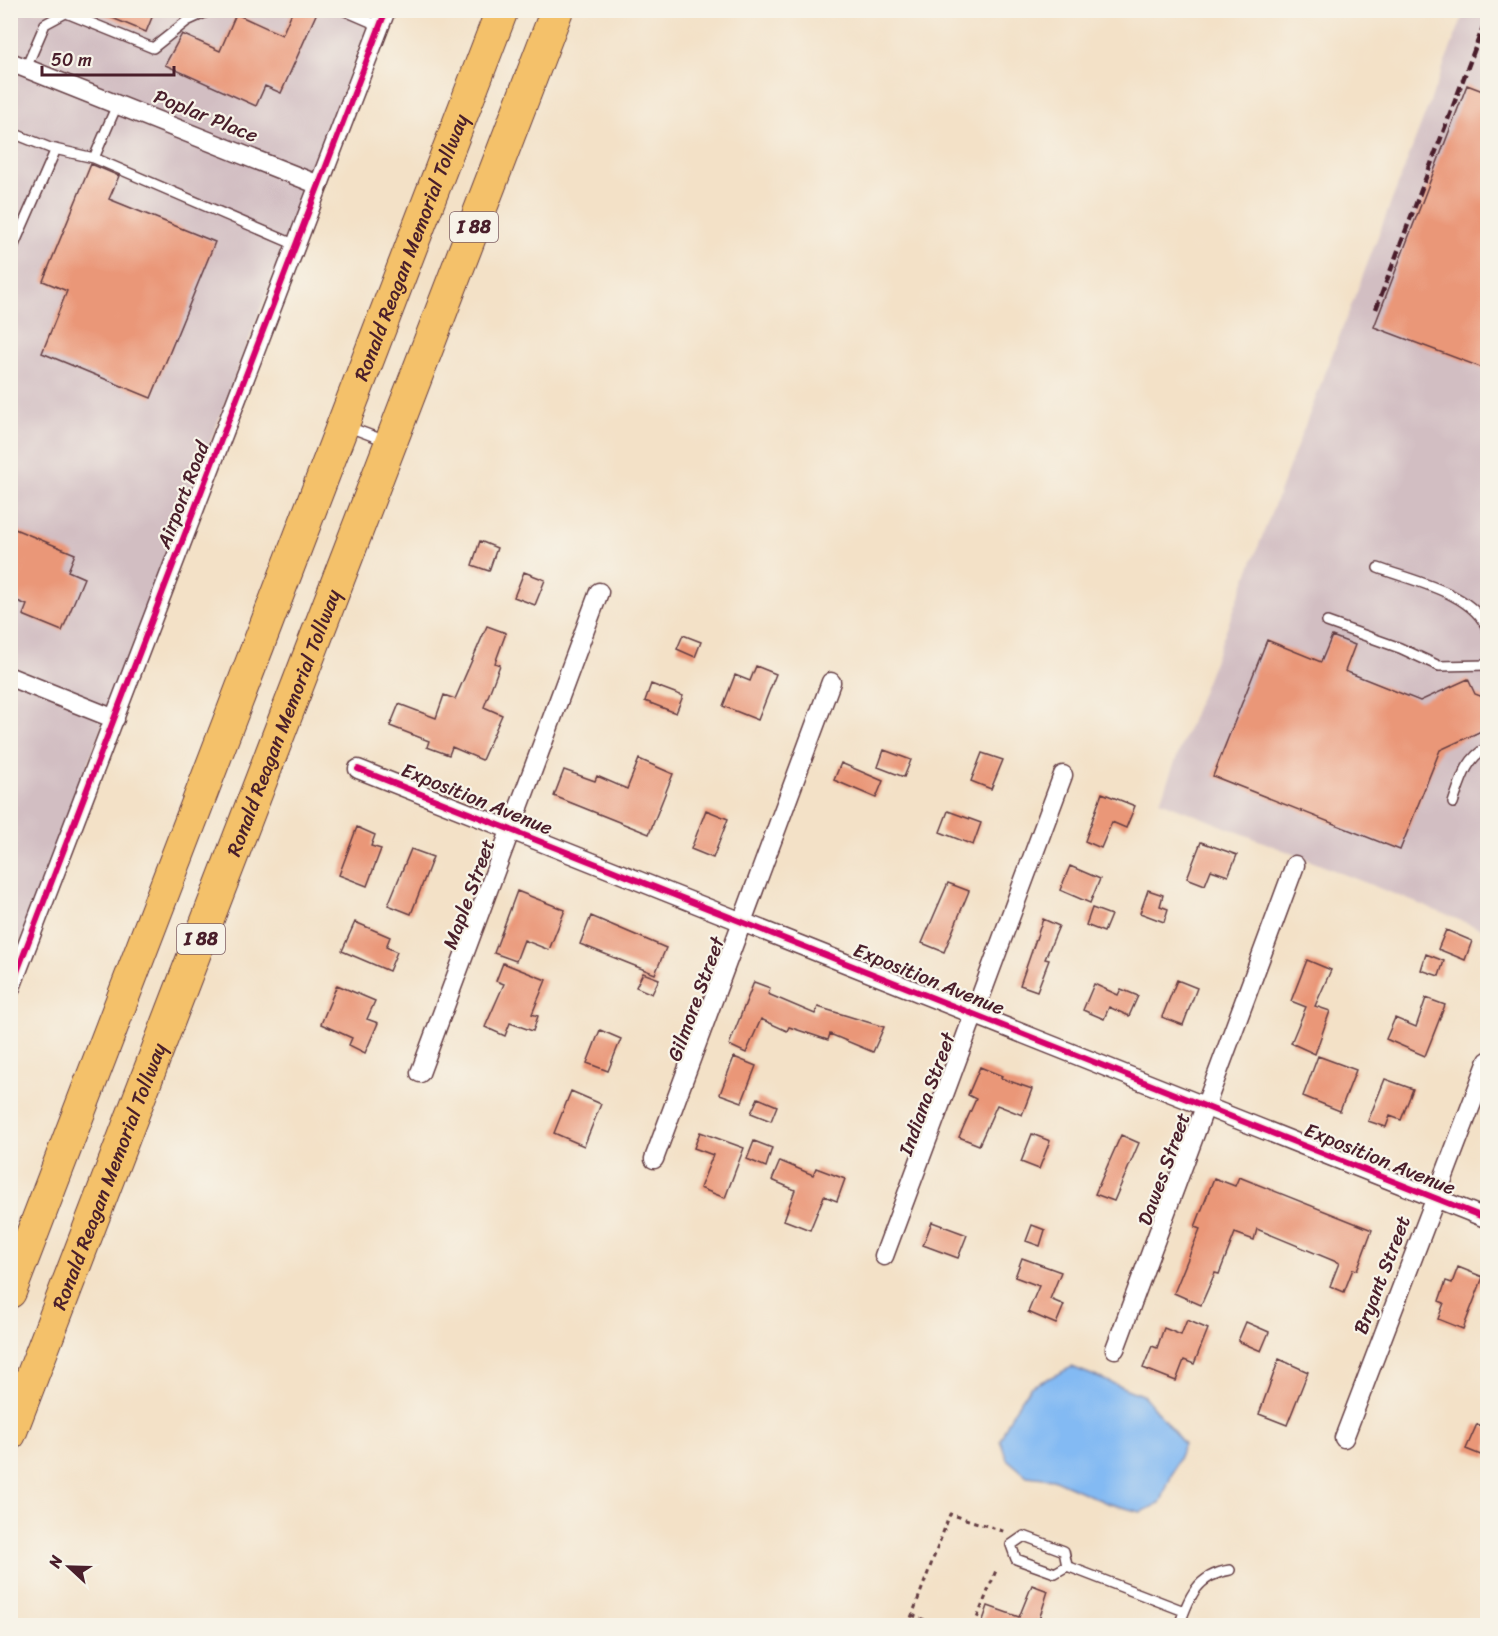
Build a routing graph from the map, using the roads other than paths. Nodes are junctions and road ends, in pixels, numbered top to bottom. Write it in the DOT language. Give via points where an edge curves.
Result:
graph roads {
  1 [pos="211,10"];
  2 [pos="343,10"];
  3 [pos="502,10"];
  4 [pos="557,10"];
  5 [pos="70,12"];
  6 [pos="383,18"];
  7 [pos="18,65"];
  8 [pos="117,105"];
  9 [pos="10,132"];
  10 [pos="56,149"];
  11 [pos="94,158"];
  12 [pos="319,185"];
  13 [pos="296,245"];
  14 [pos="10,254"];
  15 [pos="343,425"];
  16 [pos="392,443"];
  17 [pos="1378,568"];
  18 [pos="599,592"];
  19 [pos="1327,622"];
  20 [pos="1488,631"];
  21 [pos="1488,665"];
  22 [pos="10,677"];
  23 [pos="831,682"];
  24 [pos="115,719"];
  25 [pos="1488,747"];
  26 [pos="358,769"];
  27 [pos="1063,775"];
  28 [pos="1453,802"];
  29 [pos="510,830"];
  30 [pos="1295,865"];
  31 [pos="742,922"];
  32 [pos="10,990"];
  33 [pos="974,1014"];
  34 [pos="1488,1061"];
  35 [pos="420,1072"];
  36 [pos="1205,1107"];
  37 [pos="654,1159"];
  38 [pos="1435,1198"];
  39 [pos="1488,1219"];
  40 [pos="884,1256"];
  41 [pos="10,1292"];
  42 [pos="1115,1349"];
  43 [pos="10,1434"];
  44 [pos="1344,1438"];
  45 [pos="1067,1566"];
  46 [pos="1230,1570"];
  47 [pos="1184,1611"];
  48 [pos="1179,1626"];
  1 -- 5 [label="lane" via="187,21 153,48"];
  2 -- 6 [label="lane"];
  3 -- 15 [label="highway, Ronald Reagan Memorial Tollway / I 88"];
  4 -- 16 [label="highway, Ronald Reagan Memorial Tollway / I 88"];
  5 -- 7 [label="lane" via="45,24"];
  6 -- 12 [label="street, Airport Road"];
  7 -- 8 [label="street, Poplar Place"];
  8 -- 11 [label="lane"];
  8 -- 12 [label="street, Poplar Place"];
  9 -- 10 [label="lane"];
  10 -- 11 [label="lane"];
  10 -- 14 [label="lane"];
  11 -- 13 [label="lane"];
  12 -- 13 [label="street, Airport Road"];
  13 -- 24 [label="street, Airport Road"];
  15 -- 16 [label="lane"];
  15 -- 41 [label="highway, Ronald Reagan Memorial Tollway / I 88"];
  16 -- 43 [label="highway, Ronald Reagan Memorial Tollway / I 88"];
  17 -- 20 [label="lane" via="1467,602 1481,616"];
  18 -- 29 [label="street, Maple Street"];
  19 -- 21 [label="lane" via="1439,666"];
  22 -- 24 [label="street"];
  23 -- 31 [label="street, Gilmore Street"];
  24 -- 32 [label="street, Airport Road"];
  25 -- 28 [label="lane" via="1468,763"];
  26 -- 29 [label="street, Exposition Avenue"];
  27 -- 33 [label="street, Indiana Street"];
  29 -- 31 [label="street, Exposition Avenue"];
  29 -- 35 [label="street, Maple Street"];
  30 -- 36 [label="street, Dawes Street"];
  31 -- 33 [label="street, Exposition Avenue"];
  31 -- 37 [label="street, Gilmore Street"];
  33 -- 36 [label="street, Exposition Avenue"];
  33 -- 40 [label="street, Indiana Street"];
  34 -- 38 [label="street, Bryant Street"];
  36 -- 38 [label="street, Exposition Avenue"];
  36 -- 42 [label="street, Dawes Street"];
  38 -- 39 [label="street, Exposition Avenue"];
  38 -- 44 [label="street, Bryant Street"];
  45 -- 45 [label="lane" via="1064,1551 1024,1536 1011,1545 1016,1559 1054,1573"];
  45 -- 47 [label="lane"];
  46 -- 47 [label="lane" via="1212,1572 1199,1584"];
  47 -- 48 [label="lane"];
}
